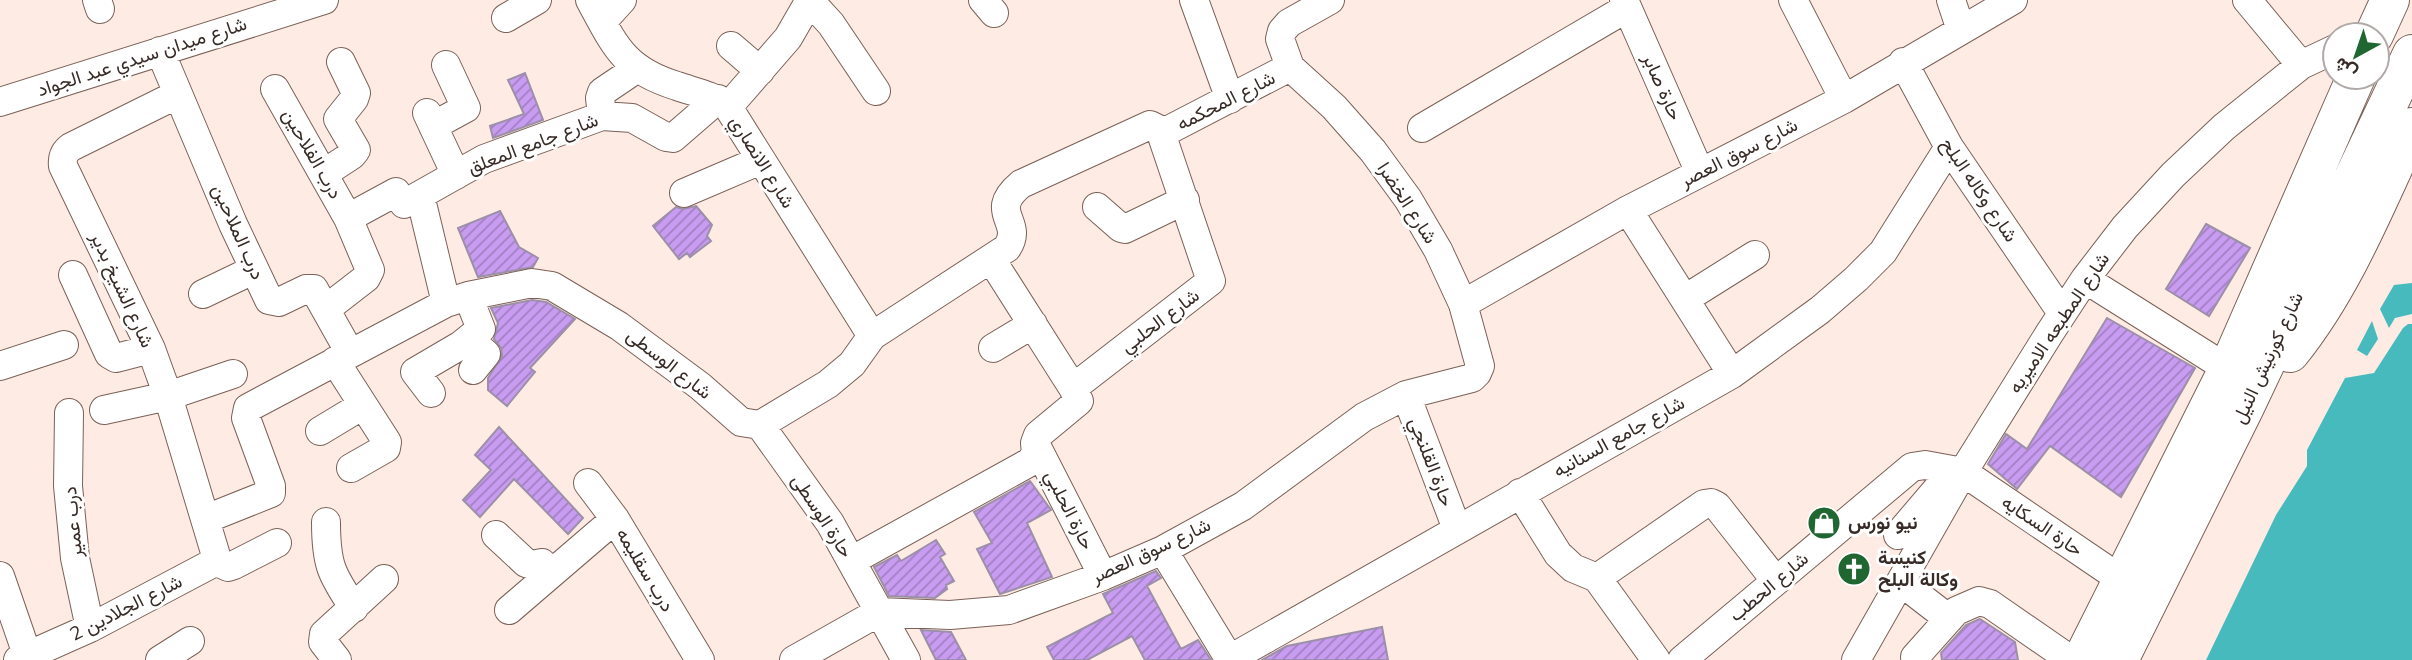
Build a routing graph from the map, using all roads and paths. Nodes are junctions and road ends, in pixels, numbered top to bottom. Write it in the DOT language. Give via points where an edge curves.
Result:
graph roads {
  1 [pos="324,0"];
  2 [pos="537,0"];
  3 [pos="622,0"];
  4 [pos="810,0"];
  5 [pos="1194,0"];
  6 [pos="1330,0"];
  7 [pos="1793,0"];
  8 [pos="1951,0"];
  9 [pos="2012,0"];
  10 [pos="2246,0"];
  11 [pos="1626,4"];
  12 [pos="596,11"];
  13 [pos="506,18"];
  14 [pos="1961,30"];
  15 [pos="731,46"];
  16 [pos="160,51"];
  17 [pos="2412,54"];
  18 [pos="2321,56"];
  19 [pos="341,62"];
  20 [pos="1903,62"];
  21 [pos="446,65"];
  22 [pos="2301,65"];
  23 [pos="1290,67"];
  24 [pos="636,69"];
  25 [pos="760,71"];
  26 [pos="275,89"];
  27 [pos="876,91"];
  28 [pos="2350,91"];
  29 [pos="178,94"];
  30 [pos="1230,99"];
  31 [pos="1844,99"];
  32 [pos="0,102"];
  33 [pos="723,103"];
  34 [pos="602,116"];
  35 [pos="2412,127"];
  36 [pos="1422,128"];
  37 [pos="1156,129"];
  38 [pos="1950,147"];
  39 [pos="761,160"];
  40 [pos="1700,173"];
  41 [pos="323,174"];
  42 [pos="456,175"];
  43 [pos="684,193"];
  44 [pos="420,195"];
  45 [pos="1185,200"];
  46 [pos="1097,207"];
  47 [pos="1628,210"];
  48 [pos="348,218"];
  49 [pos="1755,256"];
  50 [pos="991,259"];
  51 [pos="253,270"];
  52 [pos="74,275"];
  53 [pos="2085,279"];
  54 [pos="203,295"];
  55 [pos="1685,299"];
  56 [pos="457,300"];
  57 [pos="1463,304"];
  58 [pos="326,309"];
  59 [pos="2062,313"];
  60 [pos="1032,324"];
  61 [pos="872,336"];
  62 [pos="469,340"];
  63 [pos="64,345"];
  64 [pos="993,348"];
  65 [pos="151,349"];
  66 [pos="343,357"];
  67 [pos="0,366"];
  68 [pos="1479,366"];
  69 [pos="2228,369"];
  70 [pos="473,370"];
  71 [pos="233,374"];
  72 [pos="1732,374"];
  73 [pos="1073,388"];
  74 [pos="431,393"];
  75 [pos="168,396"];
  76 [pos="1406,396"];
  77 [pos="363,405"];
  78 [pos="2244,409"];
  79 [pos="104,410"];
  80 [pos="69,413"];
  81 [pos="760,425"];
  82 [pos="320,431"];
  83 [pos="1035,443"];
  84 [pos="351,468"];
  85 [pos="1958,471"];
  86 [pos="588,483"];
  87 [pos="1520,493"];
  88 [pos="206,519"];
  89 [pos="615,519"];
  90 [pos="326,522"];
  91 [pos="1457,529"];
  92 [pos="496,535"];
  93 [pos="1898,535"];
  94 [pos="277,543"];
  95 [pos="1163,550"];
  96 [pos="215,556"];
  97 [pos="851,561"];
  98 [pos="552,573"];
  99 [pos="0,576"];
  100 [pos="1103,576"];
  101 [pos="384,579"];
  102 [pos="1597,579"];
  103 [pos="2122,580"];
  104 [pos="1776,581"];
  105 [pos="1901,582"];
  106 [pos="354,608"];
  107 [pos="509,610"];
  108 [pos="879,612"];
  109 [pos="1949,619"];
  110 [pos="90,628"];
  111 [pos="190,641"];
  112 [pos="1915,657"];
  113 [pos="24,659"];
  114 [pos="1230,659"];
  115 [pos="160,660"];
  116 [pos="337,660"];
  117 [pos="700,660"];
  118 [pos="794,660"];
  119 [pos="906,660"];
  120 [pos="1656,660"];
  121 [pos="1682,660"];
  122 [pos="1856,660"];
  123 [pos="2071,660"];
  124 [pos="2081,660"];
  125 [pos="2119,660"];
  1 -- 16 [label="street, شارع ميدان سيدي عبد الجواد"];
  2 -- 13 [label="street"];
  3 -- 12 [label="street"];
  4 -- 25 [label="street"];
  4 -- 27 [label="street"];
  5 -- 30 [label="street"];
  6 -- 23 [label="street" via="1282,31 1280,39"];
  7 -- 31 [label="street"];
  8 -- 14 [label="street"];
  9 -- 14 [label="street, شارع سوق العصر"];
  10 -- 22 [label="street"];
  11 -- 36 [label="street"];
  11 -- 40 [label="street, حارة صابر"];
  12 -- 24 [label="street, شارع الانصاري"];
  14 -- 20 [label="street, شارع سوق العصر"];
  15 -- 25 [label="street"];
  16 -- 29 [label="street, درب الملاحين"];
  16 -- 32 [label="street, شارع ميدان سيدي عبد الجواد"];
  17 -- 78 [label="highway, شارع كورنيش النيل"];
  18 -- 22 [label="street, شارع المطبعه الاميريه"];
  19 -- 41 [label="street" via="356,93 338,119 356,150"];
  20 -- 31 [label="street, شارع سوق العصر"];
  20 -- 38 [label="street, شارع وكاله البلح"];
  21 -- 42 [label="street" via="466,108 430,120"];
  22 -- 53 [label="street, شارع المطبعه الاميريه" via="2173,175"];
  23 -- 30 [label="street, شارع المحكمه"];
  23 -- 57 [label="street, شارع الخضرا" via="1373,151 1408,199"];
  24 -- 33 [label="street, شارع الانصاري"];
  24 -- 34 [label="street" via="602,92"];
  25 -- 33 [label="street"];
  26 -- 41 [label="street, درب الفلاحين"];
  28 -- 69 [label="highway, شارع كورنيش النيل"];
  29 -- 51 [label="street, درب الملاحين"];
  29 -- 65 [label="street, شارع الشيخ بدير" via="71,146 62,159"];
  30 -- 37 [label="street, شارع المحكمه"];
  31 -- 40 [label="street, شارع سوق العصر"];
  33 -- 34 [label="street, شارع جامع المعلق" via="673,138 632,117"];
  33 -- 39 [label="street, شارع الانصاري"];
  34 -- 42 [label="street, شارع جامع المعلق" via="484,159"];
  35 -- 78 [label="highway" via="2335,287 2307,332"];
  37 -- 45 [label="street, شارع الحلبي"];
  37 -- 50 [label="street" via="1021,184 1006,201 1013,239"];
  38 -- 59 [label="street, شارع وكاله البلح"];
  38 -- 72 [label="street, شارع جامع السنانيه" via="1883,252 1820,310"];
  39 -- 43 [label="street"];
  39 -- 61 [label="street, شارع الانصاري"];
  40 -- 47 [label="street, شارع سوق العصر"];
  41 -- 48 [label="street, درب الفلاحين"];
  42 -- 44 [label="street, شارع جامع المعلق"];
  44 -- 48 [label="street" via="404,204 396,192"];
  44 -- 56 [label="street"];
  45 -- 46 [label="street" via="1125,229"];
  45 -- 73 [label="street, شارع الحلبي" via="1210,283"];
  47 -- 55 [label="street"];
  47 -- 57 [label="street, شارع سوق العصر"];
  48 -- 58 [label="street, درب الفلاحين" via="369,273"];
  49 -- 55 [label="street"];
  50 -- 60 [label="street"];
  50 -- 61 [label="street"];
  51 -- 54 [label="street"];
  51 -- 58 [label="street, درب الملاحين" via="272,302 310,288"];
  52 -- 65 [label="street" via="109,354 116,358"];
  53 -- 59 [label="street, شارع المطبعه الاميريه"];
  53 -- 69 [label="street"];
  55 -- 72 [label="street"];
  56 -- 62 [label="street" via="482,328"];
  56 -- 66 [label="street, شارع الوسطى"];
  56 -- 81 [label="street, شارع الوسطى" via="531,283 552,286 619,326 741,422"];
  57 -- 68 [label="street, شارع الخضرا"];
  58 -- 66 [label="street, درب الملاحين"];
  59 -- 85 [label="street, شارع المطبعه الاميريه"];
  60 -- 64 [label="street"];
  60 -- 73 [label="street"];
  61 -- 81 [label="street" via="852,364 828,384"];
  62 -- 70 [label="street" via="485,354"];
  62 -- 74 [label="street" via="415,372"];
  63 -- 67 [label="street"];
  65 -- 75 [label="street, شارع الشيخ بدير"];
  66 -- 77 [label="street, درب الملاحين"];
  66 -- 88 [label="street, شارع الوسطى" via="248,408 246,418 271,494"];
  68 -- 76 [label="street, شارع سوق العصر" via="1472,377"];
  69 -- 103 [label="highway, شارع كورنيش النيل"];
  71 -- 75 [label="street"];
  72 -- 87 [label="street, شارع جامع السنانيه"];
  73 -- 83 [label="street" via="1079,402"];
  75 -- 79 [label="street"];
  75 -- 88 [label="street, شارع الشيخ بدير"];
  76 -- 91 [label="street, حارة القلنجي"];
  76 -- 95 [label="street, شارع سوق العصر" via="1364,417 1243,506"];
  77 -- 82 [label="street"];
  77 -- 84 [label="street, درب الملاحين" via="387,445"];
  78 -- 125 [label="highway, شارع كورنيش النيل"];
  80 -- 110 [label="street, درب عمير" via="68,486"];
  81 -- 97 [label="street, حارة الوسطى" via="831,523"];
  83 -- 97 [label="street" via="1036,454 1030,462"];
  83 -- 100 [label="street, حارة الحلبي"];
  85 -- 93 [label="street"];
  85 -- 103 [label="street, حارة السكايه"];
  85 -- 104 [label="street, شارع الحطب" via="1912,467"];
  85 -- 105 [label="street, شارع المطبعه الاميريه"];
  86 -- 89 [label="street, درب سقليمه"];
  87 -- 91 [label="street, شارع جامع السنانيه"];
  87 -- 102 [label="street" via="1566,562"];
  88 -- 96 [label="street, شارع الشيخ بدير"];
  89 -- 98 [label="street"];
  89 -- 117 [label="street, درب سقليمه"];
  90 -- 106 [label="street" via="326,555"];
  91 -- 114 [label="street, شارع جامع السنانيه"];
  92 -- 98 [label="street" via="529,565 542,563"];
  94 -- 96 [label="street" via="234,565"];
  95 -- 100 [label="street, شارع سوق العصر"];
  95 -- 114 [label="street"];
  96 -- 110 [label="street, شارع الجلادين 2"];
  97 -- 108 [label="street, حارة الوسطى"];
  98 -- 107 [label="street"];
  99 -- 113 [label="street"];
  100 -- 108 [label="street, شارع سوق العصر" via="1009,610 950,615"];
  101 -- 106 [label="street"];
  102 -- 104 [label="street" via="1711,503"];
  102 -- 120 [label="street"];
  103 -- 124 [label="highway, شارع كورنيش النيل"];
  104 -- 121 [label="street, شارع الحطب"];
  105 -- 109 [label="street"];
  105 -- 122 [label="street, شارع المطبعه الاميريه"];
  106 -- 116 [label="street" via="323,638"];
  108 -- 118 [label="street"];
  108 -- 119 [label="street, حارة الوسطى"];
  109 -- 112 [label="street"];
  109 -- 123 [label="street" via="1968,604 1990,604"];
  110 -- 113 [label="street, شارع الجلادين 2"];
  111 -- 115 [label="street"];
}
